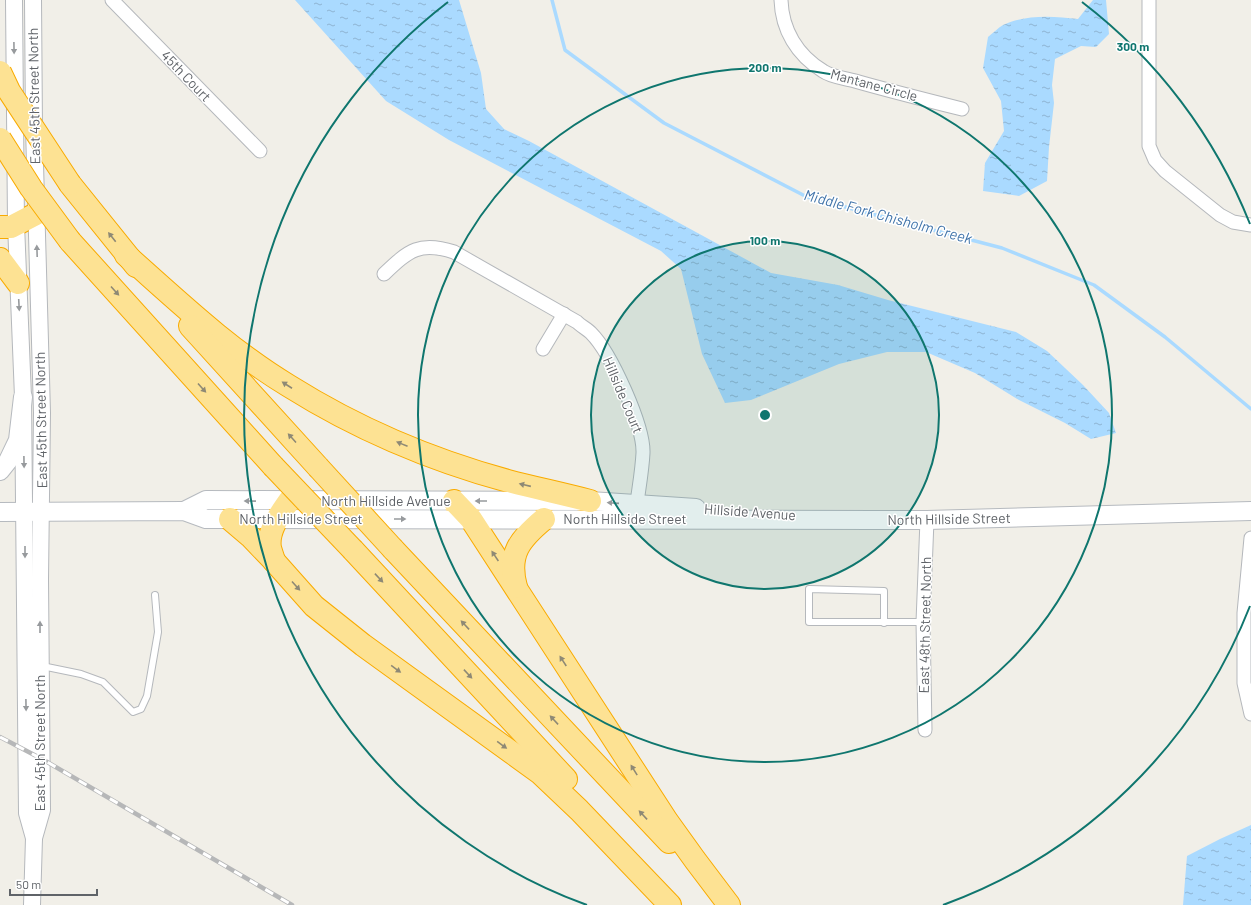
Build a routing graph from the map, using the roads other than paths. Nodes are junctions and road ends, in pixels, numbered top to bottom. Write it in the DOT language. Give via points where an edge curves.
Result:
graph roads {
  1 [pos="14,0"];
  2 [pos="33,0"];
  3 [pos="112,0"];
  4 [pos="782,0"];
  5 [pos="1149,0"];
  6 [pos="0,72"];
  7 [pos="962,109"];
  8 [pos="0,139"];
  9 [pos="260,151"];
  10 [pos="36,214"];
  11 [pos="8,225"];
  12 [pos="1251,225"];
  13 [pos="126,256"];
  14 [pos="0,259"];
  15 [pos="384,274"];
  16 [pos="18,283"];
  17 [pos="564,314"];
  18 [pos="543,349"];
  19 [pos="23,397"];
  20 [pos="0,471"];
  21 [pos="454,501"];
  22 [pos="590,501"];
  23 [pos="283,510"];
  24 [pos="184,511"];
  25 [pos="1251,511"];
  26 [pos="0,512"];
  27 [pos="636,512"];
  28 [pos="33,513"];
  29 [pos="230,519"];
  30 [pos="471,519"];
  31 [pos="544,519"];
  32 [pos="862,519"];
  33 [pos="927,520"];
  34 [pos="1251,538"];
  35 [pos="274,560"];
  36 [pos="516,588"];
  37 [pos="155,595"];
  38 [pos="923,622"];
  39 [pos="884,623"];
  40 [pos="40,666"];
  41 [pos="1251,714"];
  42 [pos="925,730"];
  43 [pos="34,838"];
  44 [pos="32,905"];
  45 [pos="670,905"];
  46 [pos="681,905"];
  47 [pos="728,905"];
  1 -- 11 [label="street, East 45th Street North, one-way"];
  2 -- 10 [label="street, East 45th Street North"];
  3 -- 9 [label="street, 45th Court"];
  4 -- 7 [label="street, Mantane Circle" via="785,26 794,44 807,59 824,72"];
  5 -- 12 [label="street" via="1149,146 1155,160 1220,215 1233,222"];
  13 -- 6 [label="highway, one-way, bridge" via="70,184 13,97"];
  8 -- 46 [label="highway, one-way, bridge" via="31,188 70,241 273,466"];
  10 -- 11 [label="highway"];
  28 -- 10 [label="street, East 45th Street North, one-way" via="42,413"];
  11 -- 16 [label="street, East 45th Street North"];
  22 -- 13 [label="highway, one-way" via="456,465 382,436 336,414 288,386 235,349"];
  47 -- 13 [label="highway, one-way, bridge" via="393,549"];
  14 -- 16 [label="highway"];
  15 -- 17 [label="street, Hillside Court" via="409,252 429,247 442,248 454,252"];
  16 -- 19 [label="street, East 45th Street North, one-way"];
  17 -- 18 [label="street"];
  17 -- 27 [label="street, Hillside Court" via="591,333 604,349 636,421 642,438 643,453"];
  19 -- 20 [label="main road" via="18,440"];
  19 -- 28 [label="street, East 45th Street North, one-way"];
  22 -- 21 [label="main road, North Hillside Avenue, one-way"];
  21 -- 23 [label="main road, North Hillside Avenue"];
  21 -- 30 [label="highway"];
  27 -- 22 [label="main road, Hillside Avenue, one-way"];
  23 -- 24 [label="main road, North Hillside Avenue, one-way" via="206,500"];
  23 -- 29 [label="main road, North Hillside Street"];
  23 -- 30 [label="main road, North Hillside Street, one-way"];
  23 -- 35 [label="highway" via="272,530 270,547"];
  24 -- 28 [label="main road, North Hillside Street"];
  24 -- 29 [label="main road, North Hillside Street" via="206,519"];
  25 -- 33 [label="main road, North Hillside Street"];
  26 -- 28 [label="main road, North Hillside Street"];
  27 -- 31 [label="main road, North Hillside Street"];
  27 -- 32 [label="main road, Hillside Avenue"];
  40 -- 28 [label="street, East 45th Street North, one-way"];
  28 -- 43 [label="street, East 45th Street North, one-way" via="27,813"];
  29 -- 35 [label="highway"];
  30 -- 31 [label="main road, North Hillside Street"];
  36 -- 30 [label="highway, one-way"];
  31 -- 36 [label="highway" via="528,532 515,554 513,567"];
  32 -- 33 [label="main road, North Hillside Street"];
  33 -- 38 [label="street, East 48th Street North"];
  34 -- 41 [label="street" via="1244,613 1244,683"];
  35 -- 45 [label="highway, one-way" via="314,606 363,645 540,773"];
  47 -- 36 [label="highway, one-way" via="667,821"];
  37 -- 40 [label="lane" via="158,632 147,696 141,709 133,712 103,682 81,674"];
  38 -- 39 [label="lane"];
  38 -- 42 [label="street, East 48th Street North"];
  39 -- 39 [label="lane" via="809,622 809,589 884,591"];
  40 -- 43 [label="street, East 45th Street North" via="42,810"];
  43 -- 44 [label="street, East 45th Street North"];
}
